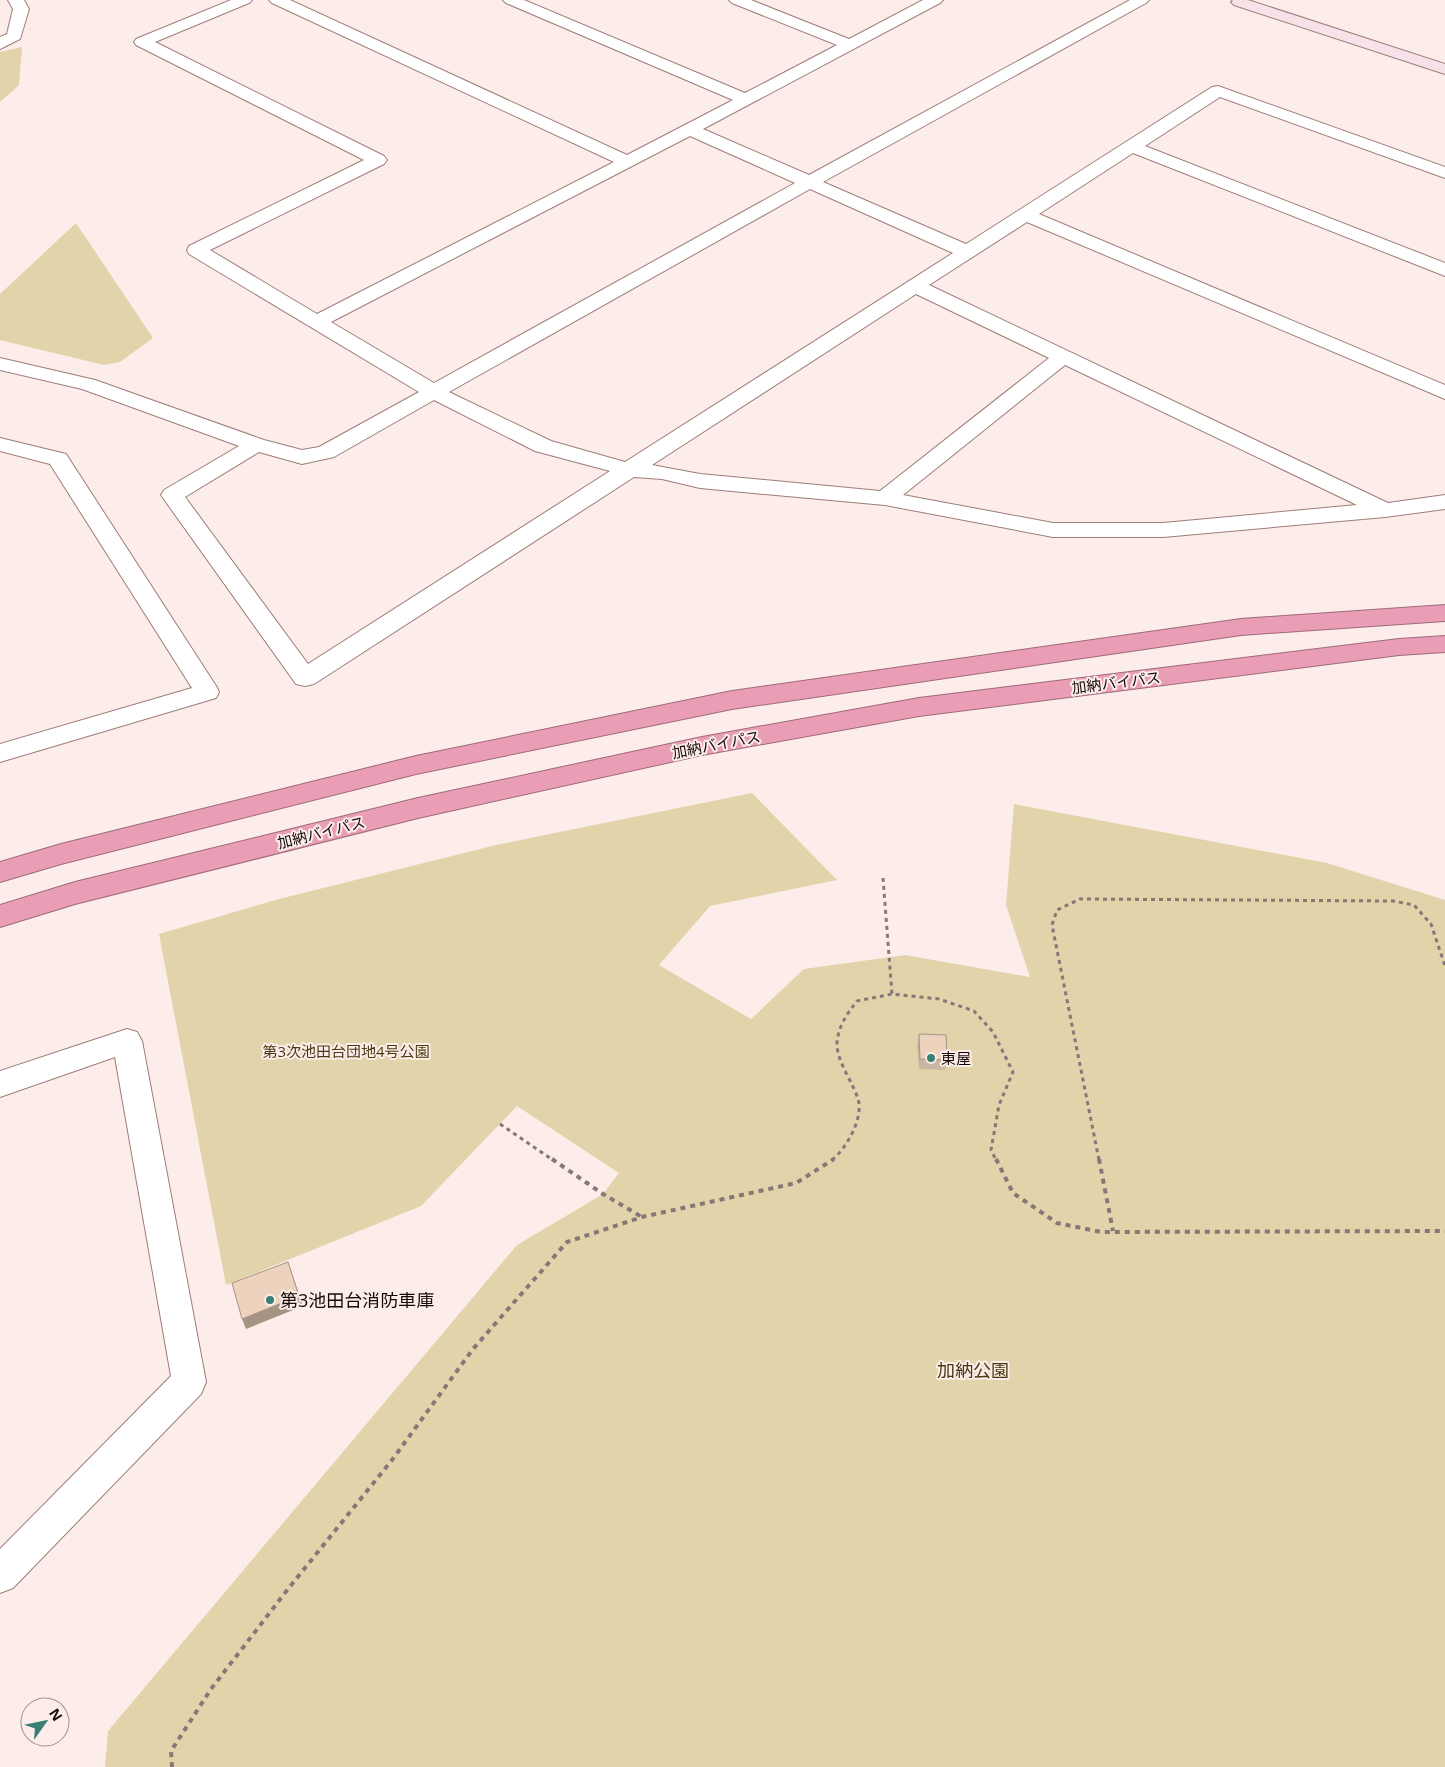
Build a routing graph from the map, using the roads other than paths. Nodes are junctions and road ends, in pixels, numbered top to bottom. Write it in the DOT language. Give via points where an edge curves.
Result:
graph roads {
  1 [pos="16,0"];
  2 [pos="244,0"];
  3 [pos="276,0"];
  4 [pos="737,0"];
  5 [pos="935,0"];
  6 [pos="1141,0"];
  7 [pos="517,1"];
  8 [pos="1240,1"];
  9 [pos="0,44"];
  10 [pos="850,45"];
  11 [pos="1445,69"];
  12 [pos="747,100"];
  13 [pos="688,129"];
  14 [pos="1133,147"];
  15 [pos="629,162"];
  16 [pos="1445,173"];
  17 [pos="808,183"];
  18 [pos="1026,216"];
  19 [pos="968,252"];
  20 [pos="1445,270"];
  21 [pos="915,286"];
  22 [pos="319,321"];
  23 [pos="1064,356"];
  24 [pos="0,364"];
  25 [pos="434,392"];
  26 [pos="1445,394"];
  27 [pos="0,444"];
  28 [pos="256,445"];
  29 [pos="630,470"];
  30 [pos="885,498"];
  31 [pos="1445,502"];
  32 [pos="1385,510"];
  33 [pos="1445,614"];
  34 [pos="1445,644"];
  35 [pos="0,753"];
  36 [pos="0,872"];
  37 [pos="0,916"];
  38 [pos="0,1084"];
  39 [pos="0,1575"];
  1 -- 9 [label="street" via="21,8 14,36"];
  2 -- 22 [label="street" via="197,11 142,42 378,160 196,250"];
  3 -- 15 [label="street"];
  4 -- 10 [label="street"];
  5 -- 10 [label="street"];
  6 -- 17 [label="street"];
  7 -- 12 [label="street"];
  8 -- 11 [label="street"];
  10 -- 12 [label="street"];
  12 -- 13 [label="street"];
  13 -- 15 [label="street"];
  13 -- 17 [label="street"];
  14 -- 16 [label="street" via="1218,91"];
  14 -- 18 [label="street"];
  14 -- 20 [label="street"];
  15 -- 22 [label="street"];
  17 -- 19 [label="street"];
  17 -- 25 [label="street"];
  18 -- 19 [label="street"];
  18 -- 26 [label="street"];
  19 -- 21 [label="street"];
  21 -- 23 [label="street"];
  21 -- 29 [label="street"];
  22 -- 25 [label="street"];
  23 -- 30 [label="street"];
  23 -- 32 [label="street"];
  24 -- 28 [label="street" via="88,384"];
  25 -- 28 [label="street" via="326,452 302,457"];
  25 -- 29 [label="street" via="543,446"];
  27 -- 35 [label="street" via="58,460 207,692"];
  28 -- 29 [label="street" via="172,495 304,678"];
  29 -- 30 [label="street" via="662,472 700,481"];
  30 -- 32 [label="street" via="1053,530 1163,530"];
  31 -- 32 [label="street"];
  33 -- 36 [label="highway" via="1241,627 732,700 416,765"];
  34 -- 37 [label="highway, 加納バイパス" via="919,706 702,746 418,808 75,893"];
  38 -- 39 [label="street" via="127,1041 189,1382"];
}
